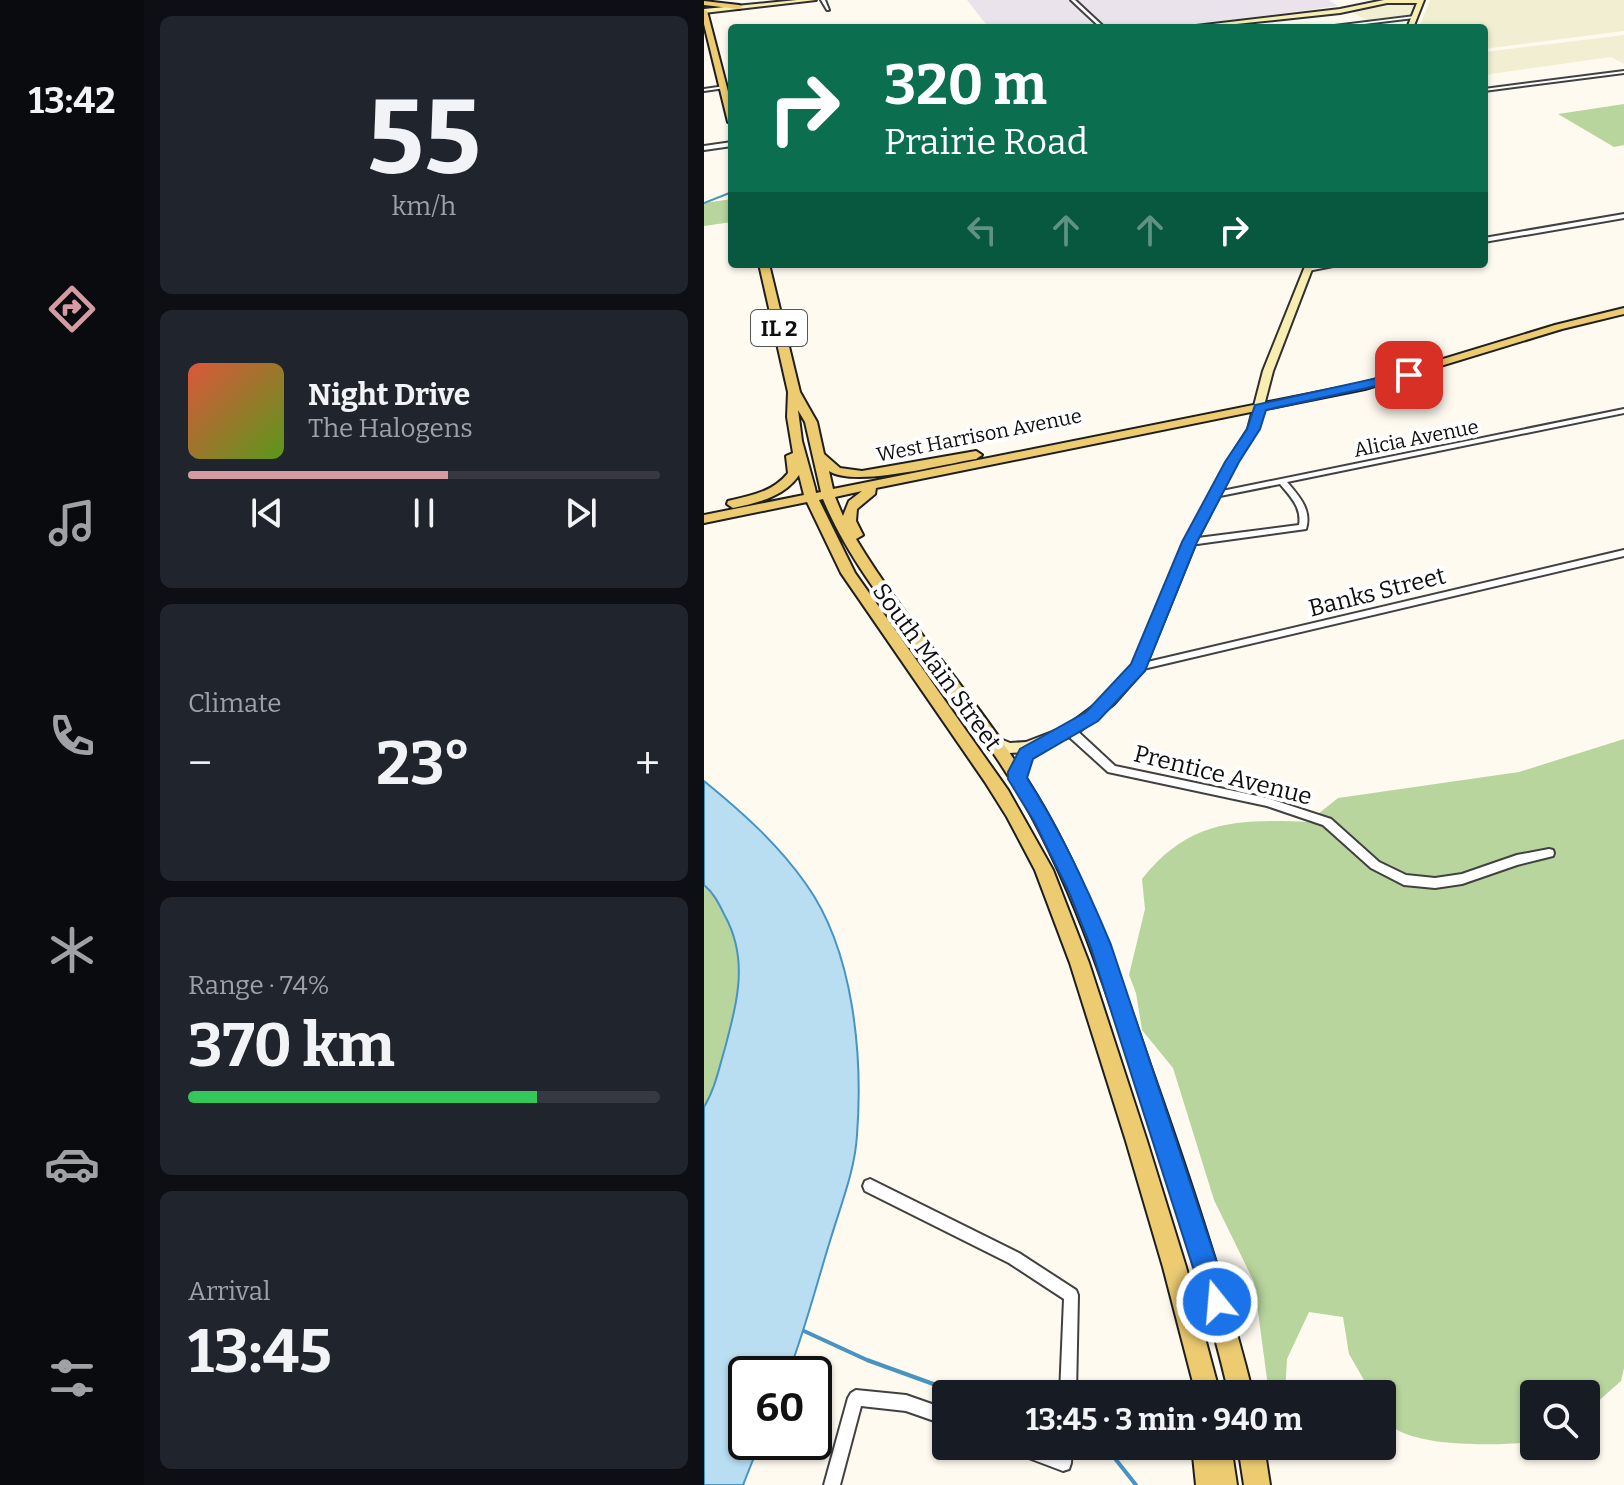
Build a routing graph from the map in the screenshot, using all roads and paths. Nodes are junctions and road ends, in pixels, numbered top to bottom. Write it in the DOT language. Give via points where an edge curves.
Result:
graph roads {
  1 [pos="813,0"];
  2 [pos="823,0"];
  3 [pos="1073,0"];
  4 [pos="1420,1"];
  5 [pos="704,3"];
  6 [pos="739,7"];
  7 [pos="828,9"];
  8 [pos="704,11"];
  9 [pos="1414,17"];
  10 [pos="1099,24"];
  11 [pos="1219,24"];
  12 [pos="1354,24"];
  13 [pos="1411,24"];
  14 [pos="1624,72"];
  15 [pos="727,86"];
  16 [pos="1488,89"];
  17 [pos="704,90"];
  18 [pos="728,145"];
  19 [pos="704,148"];
  20 [pos="1624,216"];
  21 [pos="1488,239"];
  22 [pos="765,268"];
  23 [pos="1309,268"];
  24 [pos="1624,303"];
  25 [pos="1624,311"];
  26 [pos="793,400"];
  27 [pos="1261,403"];
  28 [pos="1624,411"];
  29 [pos="1013,449"];
  30 [pos="818,452"];
  31 [pos="918,477"];
  32 [pos="1282,481"];
  33 [pos="818,492"];
  34 [pos="1215,495"];
  35 [pos="733,504"];
  36 [pos="704,510"];
  37 [pos="704,521"];
  38 [pos="821,528"];
  39 [pos="1190,542"];
  40 [pos="1624,553"];
  41 [pos="884,594"];
  42 [pos="1139,667"];
  43 [pos="1070,731"];
  44 [pos="991,740"];
  45 [pos="1039,744"];
  46 [pos="1018,779"];
  47 [pos="1549,853"];
  48 [pos="870,1186"];
  49 [pos="1198,1355"];
  50 [pos="1068,1380"];
  51 [pos="1200,1380"];
  52 [pos="1204,1380"];
  53 [pos="1237,1380"];
  54 [pos="932,1412"];
  55 [pos="1206,1460"];
  56 [pos="1220,1460"];
  57 [pos="1253,1460"];
  58 [pos="832,1485"];
  59 [pos="1209,1485"];
  60 [pos="1224,1485"];
  61 [pos="1257,1485"];
  1 -- 6 [label="street"];
  2 -- 7 [label="street"];
  3 -- 10 [label="street"];
  4 -- 9 [label="street"];
  4 -- 11 [label="street"];
  5 -- 6 [label="main road"];
  6 -- 8 [label="street"];
  8 -- 15 [label="main road"];
  9 -- 12 [label="street"];
  9 -- 13 [label="street"];
  14 -- 16 [label="street"];
  15 -- 17 [label="street"];
  18 -- 19 [label="street"];
  20 -- 21 [label="street"];
  22 -- 26 [label="main road, South Main Street / IL 2"];
  23 -- 27 [label="street" via="1268,371"];
  24 -- 27 [label="main road" via="1554,319 1394,371"];
  25 -- 27 [label="main road" via="1392,380"];
  26 -- 30 [label="main road, South Main Street / IL 2" via="808,412"];
  26 -- 33 [label="main road, South Main Street / IL 2"];
  26 -- 35 [label="main road" via="786,426 792,479 767,494"];
  27 -- 29 [label="main road, West Harrison Avenue"];
  27 -- 31 [label="main road, West Harrison Avenue"];
  27 -- 34 [label="street" via="1253,429"];
  28 -- 32 [label="street, Alicia Avenue"];
  29 -- 30 [label="main road" via="862,475 828,467"];
  29 -- 33 [label="main road, West Harrison Avenue"];
  30 -- 33 [label="main road, South Main Street / IL 2"];
  31 -- 33 [label="main road, West Harrison Avenue"];
  31 -- 41 [label="main road" via="869,492 849,510 848,521"];
  32 -- 34 [label="street, Alicia Avenue"];
  32 -- 39 [label="street" via="1302,507 1303,527"];
  33 -- 35 [label="main road, West Harrison Avenue"];
  33 -- 37 [label="main road, West Harrison Avenue"];
  33 -- 38 [label="main road, South Main Street / IL 2"];
  33 -- 41 [label="main road, South Main Street / IL 2"];
  34 -- 39 [label="street"];
  35 -- 36 [label="main road, West Harrison Avenue"];
  37 -- 38 [label="main road" via="783,510 806,514"];
  38 -- 49 [label="main road, South Main Street / IL 2" via="851,580 1012,810 1046,875 1149,1177"];
  39 -- 42 [label="street"];
  40 -- 42 [label="street, Banks Street"];
  41 -- 44 [label="main road, South Main Street / IL 2"];
  42 -- 43 [label="street" via="1109,701"];
  43 -- 45 [label="street"];
  43 -- 47 [label="street, Prentice Avenue" via="1112,769 1267,802 1327,822 1375,865 1404,880 1462,879"];
  44 -- 45 [label="street" via="1009,748"];
  44 -- 46 [label="main road, South Main Street / IL 2"];
  45 -- 46 [label="street" via="1020,762"];
  46 -- 53 [label="main road, South Main Street / IL 2" via="1063,858 1100,945 1201,1249"];
  48 -- 50 [label="street" via="1014,1258 1071,1295"];
  49 -- 51 [label="main road"];
  49 -- 52 [label="main road, South Main Street / IL 2"];
  54 -- 58 [label="street" via="906,1403 856,1398"];
  55 -- 59 [label="main road"];
  56 -- 60 [label="main road"];
  57 -- 61 [label="main road"];
}
